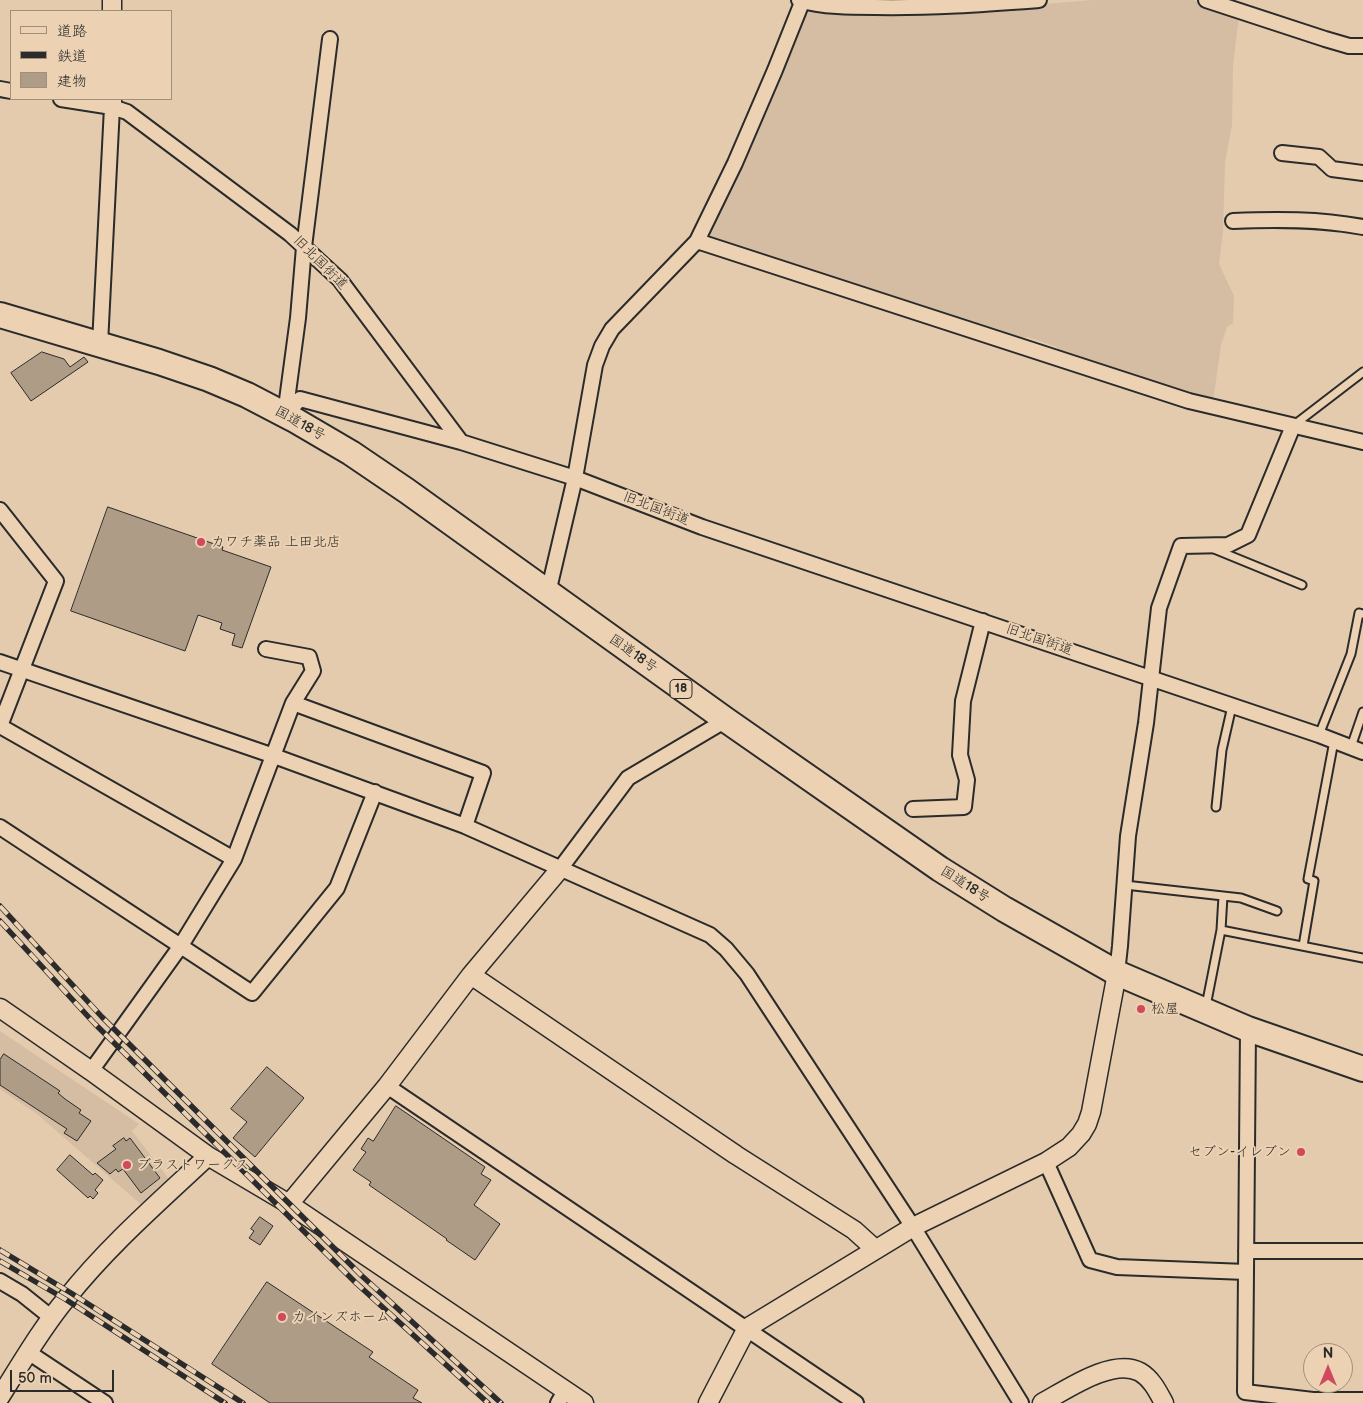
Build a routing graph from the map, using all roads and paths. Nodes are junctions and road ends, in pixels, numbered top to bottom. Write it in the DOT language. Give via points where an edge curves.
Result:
graph roads {
  1 [pos="802,0"];
  2 [pos="1039,0"];
  3 [pos="1206,0"];
  4 [pos="330,39"];
  5 [pos="1363,46"];
  6 [pos="74,100"];
  7 [pos="112,103"];
  8 [pos="1282,153"];
  9 [pos="1363,173"];
  10 [pos="1233,221"];
  11 [pos="1363,227"];
  12 [pos="697,241"];
  13 [pos="304,247"];
  14 [pos="0,315"];
  15 [pos="100,344"];
  16 [pos="1363,372"];
  17 [pos="285,415"];
  18 [pos="1293,426"];
  19 [pos="461,442"];
  20 [pos="1363,442"];
  21 [pos="575,478"];
  22 [pos="0,510"];
  23 [pos="1207,546"];
  24 [pos="1302,585"];
  25 [pos="548,593"];
  26 [pos="1363,614"];
  27 [pos="983,621"];
  28 [pos="266,649"];
  29 [pos="0,662"];
  30 [pos="21,669"];
  31 [pos="1151,679"];
  32 [pos="293,703"];
  33 [pos="1232,706"];
  34 [pos="1363,712"];
  35 [pos="726,720"];
  36 [pos="0,726"];
  37 [pos="1318,735"];
  38 [pos="1334,741"];
  39 [pos="1357,750"];
  40 [pos="274,756"];
  41 [pos="375,792"];
  42 [pos="1216,807"];
  43 [pos="913,809"];
  44 [pos="465,826"];
  45 [pos="0,827"];
  46 [pos="234,859"];
  47 [pos="560,869"];
  48 [pos="1125,885"];
  49 [pos="1223,896"];
  50 [pos="1277,911"];
  51 [pos="1221,930"];
  52 [pos="180,946"];
  53 [pos="1303,946"];
  54 [pos="1363,958"];
  55 [pos="1117,973"];
  56 [pos="472,975"];
  57 [pos="0,1008"];
  58 [pos="1206,1010"];
  59 [pos="1248,1029"];
  60 [pos="1363,1069"];
  61 [pos="91,1071"];
  62 [pos="387,1086"];
  63 [pos="208,1156"];
  64 [pos="1046,1162"];
  65 [pos="289,1204"];
  66 [pos="913,1227"];
  67 [pos="875,1249"];
  68 [pos="1246,1251"];
  69 [pos="1363,1251"];
  70 [pos="1246,1272"];
  71 [pos="0,1281"];
  72 [pos="52,1318"];
  73 [pos="747,1328"];
  74 [pos="28,1352"];
  75 [pos="0,1397"];
  76 [pos="561,1397"];
  77 [pos="1363,1400"];
  78 [pos="1313,1402"];
  79 [pos="105,1403"];
  80 [pos="584,1403"];
  81 [pos="708,1403"];
  82 [pos="856,1403"];
  83 [pos="1021,1403"];
  84 [pos="1042,1403"];
  85 [pos="1164,1403"];
  1 -- 2 [label="street" via="856,7 912,8"];
  1 -- 12 [label="street" via="735,164"];
  3 -- 5 [label="street" via="1325,39 1349,46"];
  4 -- 13 [label="street"];
  6 -- 7 [label="street, 旧北国街道"];
  7 -- 13 [label="street, 旧北国街道"];
  7 -- 15 [label="street"];
  8 -- 9 [label="street" via="1318,157 1332,169"];
  10 -- 11 [label="street" via="1288,219"];
  12 -- 18 [label="street" via="1189,401"];
  12 -- 21 [label="street" via="612,329 602,346 595,364"];
  13 -- 17 [label="street"];
  13 -- 19 [label="street, 旧北国街道" via="340,280"];
  14 -- 15 [label="highway, 国道18号 / 18"];
  15 -- 17 [label="highway, 国道18号 / 18" via="209,379"];
  16 -- 18 [label="lane"];
  17 -- 19 [label="street" via="300,399"];
  17 -- 25 [label="highway, 国道18号 / 18" via="367,464"];
  18 -- 20 [label="street"];
  18 -- 23 [label="street" via="1248,535 1228,545"];
  19 -- 21 [label="street, 旧北国街道"];
  21 -- 25 [label="street"];
  21 -- 27 [label="street, 旧北国街道" via="702,526"];
  22 -- 30 [label="street" via="56,581"];
  23 -- 24 [label="lane"];
  23 -- 31 [label="street" via="1181,546 1159,608"];
  25 -- 35 [label="highway, 国道18号 / 18"];
  26 -- 37 [label="lane" via="1359,613 1351,654"];
  27 -- 31 [label="street, 旧北国街道"];
  27 -- 43 [label="street" via="963,701 960,755 967,780 964,807"];
  28 -- 32 [label="street" via="310,658 313,671"];
  29 -- 30 [label="street"];
  30 -- 36 [label="street"];
  30 -- 40 [label="street"];
  31 -- 33 [label="street, 旧北国街道"];
  31 -- 48 [label="street" via="1128,836"];
  32 -- 40 [label="street"];
  32 -- 44 [label="street" via="483,773"];
  33 -- 37 [label="street, 旧北国街道"];
  33 -- 42 [label="lane" via="1222,750"];
  34 -- 39 [label="lane"];
  35 -- 47 [label="street" via="628,778"];
  35 -- 55 [label="highway, 国道18号 / 18" via="940,869"];
  36 -- 46 [label="street"];
  37 -- 38 [label="street, 旧北国街道"];
  38 -- 39 [label="street, 旧北国街道"];
  38 -- 53 [label="lane" via="1308,879 1314,881"];
  40 -- 41 [label="street"];
  40 -- 46 [label="street"];
  41 -- 44 [label="street"];
  41 -- 52 [label="street" via="337,888 252,993"];
  44 -- 47 [label="street"];
  45 -- 52 [label="street"];
  46 -- 52 [label="street"];
  47 -- 56 [label="street"];
  47 -- 66 [label="street" via="710,935 726,949 747,974"];
  48 -- 49 [label="lane"];
  48 -- 55 [label="street"];
  49 -- 50 [label="lane" via="1241,898"];
  49 -- 51 [label="lane"];
  51 -- 53 [label="lane"];
  51 -- 58 [label="lane"];
  52 -- 61 [label="street"];
  53 -- 54 [label="lane"];
  55 -- 58 [label="highway, 国道18号 / 18"];
  55 -- 64 [label="street" via="1087,1124 1069,1147"];
  56 -- 62 [label="street"];
  56 -- 67 [label="street" via="736,1156 854,1230"];
  57 -- 61 [label="street"];
  58 -- 59 [label="highway, 国道18号 / 18"];
  59 -- 60 [label="highway, 国道18号 / 18"];
  59 -- 68 [label="street"];
  61 -- 63 [label="street"];
  62 -- 65 [label="street"];
  62 -- 73 [label="street"];
  63 -- 65 [label="street"];
  63 -- 72 [label="street" via="108,1251"];
  64 -- 66 [label="street"];
  64 -- 70 [label="street" via="1090,1260 1117,1267"];
  65 -- 76 [label="street"];
  66 -- 67 [label="street"];
  66 -- 83 [label="street"];
  67 -- 73 [label="street"];
  68 -- 69 [label="street"];
  68 -- 70 [label="street"];
  70 -- 78 [label="street" via="1245,1392"];
  71 -- 72 [label="street"];
  72 -- 74 [label="street"];
  73 -- 81 [label="street"];
  73 -- 82 [label="street"];
  74 -- 75 [label="street"];
  74 -- 79 [label="street"];
  76 -- 80 [label="street"];
  77 -- 78 [label="street"];
  84 -- 85 [label="street" via="1096,1374 1123,1368 1139,1372 1152,1381"];
}
